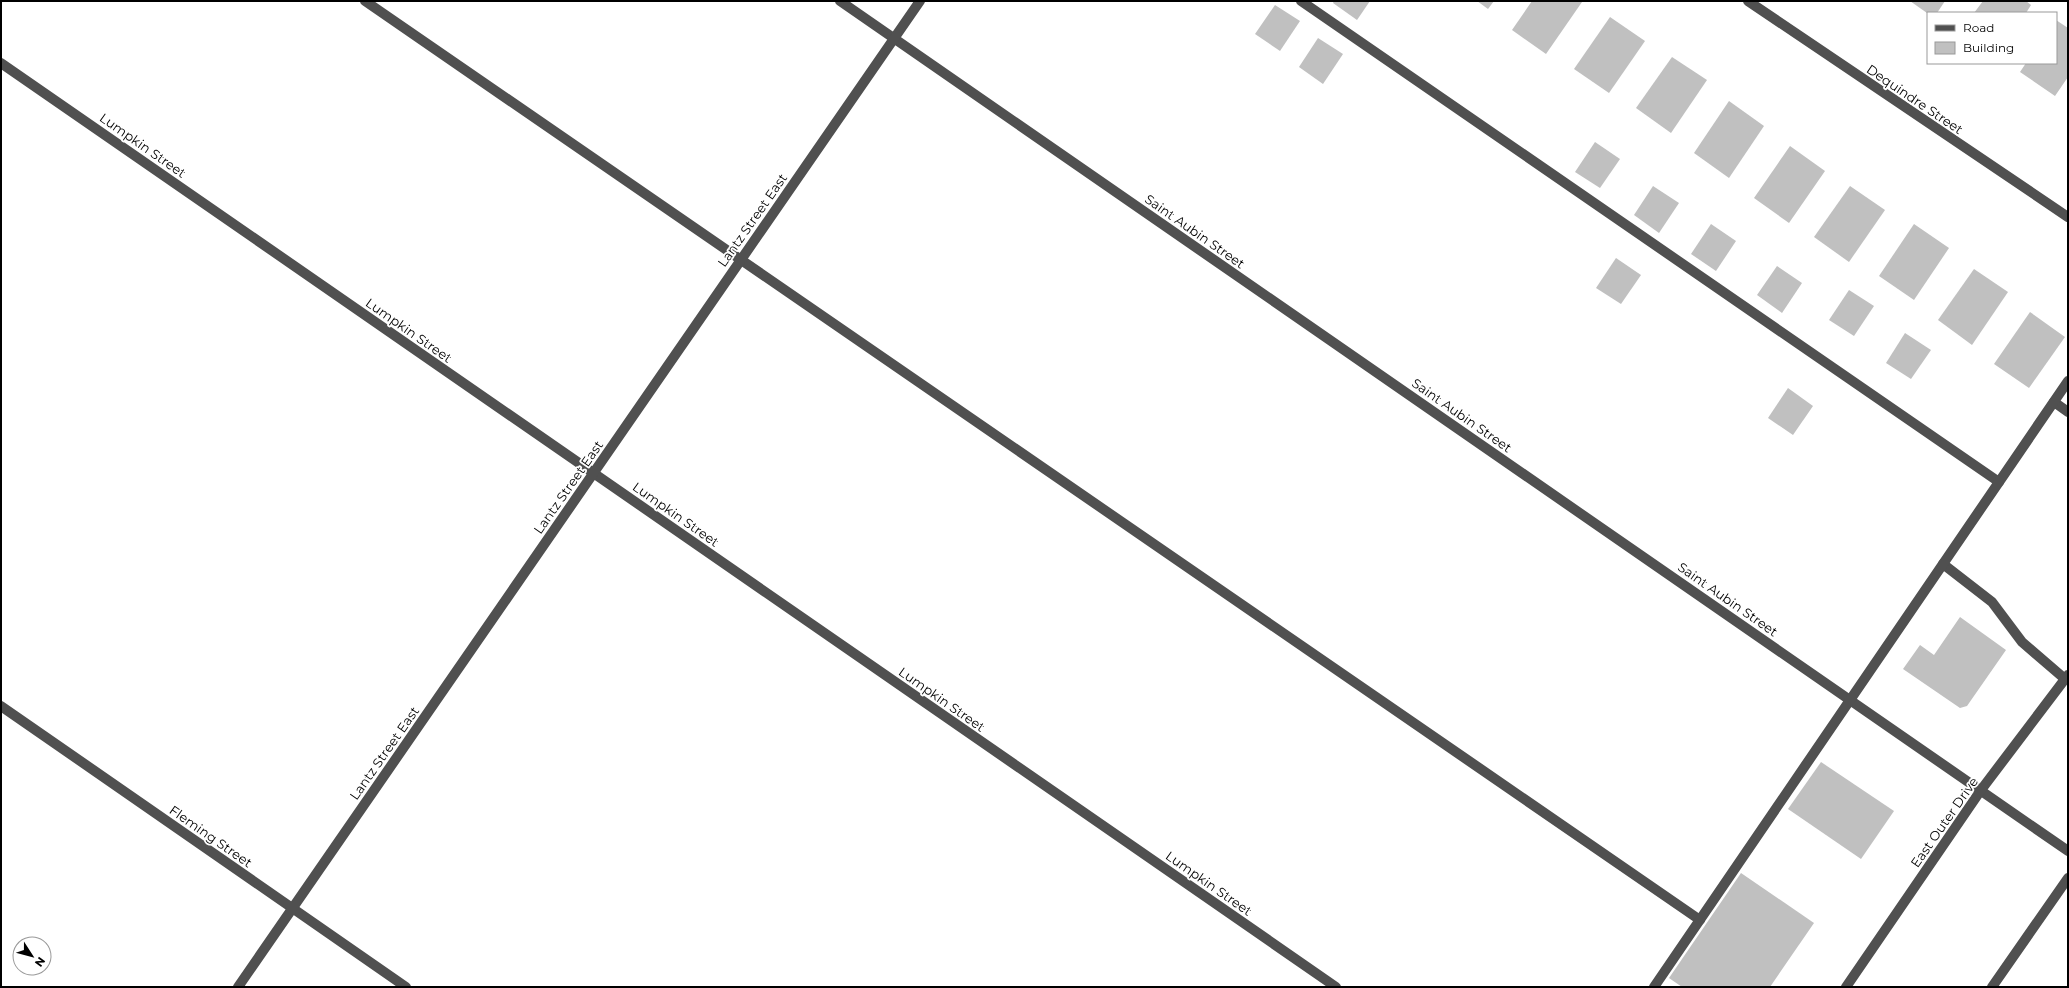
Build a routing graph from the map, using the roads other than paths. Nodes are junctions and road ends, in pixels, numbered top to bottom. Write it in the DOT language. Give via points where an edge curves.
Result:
graph roads {
  1 [pos="365,1"];
  2 [pos="840,1"];
  3 [pos="920,1"];
  4 [pos="1301,1"];
  5 [pos="1748,1"];
  6 [pos="894,38"];
  7 [pos="1,63"];
  8 [pos="2068,217"];
  9 [pos="740,260"];
  10 [pos="2068,380"];
  11 [pos="2054,402"];
  12 [pos="2068,412"];
  13 [pos="594,473"];
  14 [pos="1999,482"];
  15 [pos="1943,564"];
  16 [pos="2066,677"];
  17 [pos="1850,699"];
  18 [pos="1,706"];
  19 [pos="1982,790"];
  20 [pos="2068,852"];
  21 [pos="2068,878"];
  22 [pos="293,908"];
  23 [pos="1700,920"];
  24 [pos="238,987"];
  25 [pos="406,987"];
  26 [pos="1336,987"];
  27 [pos="1654,987"];
  28 [pos="1846,987"];
  29 [pos="1992,987"];
  1 -- 9 [label="street"];
  2 -- 6 [label="street, Saint Aubin Street"];
  3 -- 6 [label="street, Lantz Street East"];
  4 -- 14 [label="street"];
  5 -- 8 [label="street, Dequindre Street"];
  6 -- 9 [label="street, Lantz Street East"];
  6 -- 17 [label="street, Saint Aubin Street"];
  7 -- 13 [label="street, Lumpkin Street"];
  9 -- 13 [label="street, Lantz Street East"];
  9 -- 23 [label="street"];
  10 -- 11 [label="street"];
  11 -- 12 [label="street"];
  11 -- 14 [label="street"];
  13 -- 22 [label="street, Lantz Street East"];
  13 -- 26 [label="street, Lumpkin Street"];
  14 -- 15 [label="street"];
  15 -- 16 [label="street" via="1992,602 2022,642"];
  15 -- 17 [label="street"];
  16 -- 19 [label="street, East Outer Drive"];
  17 -- 19 [label="street, Saint Aubin Street"];
  17 -- 23 [label="street"];
  18 -- 22 [label="street, Fleming Street"];
  19 -- 20 [label="street, Saint Aubin Street"];
  19 -- 28 [label="street, East Outer Drive"];
  21 -- 29 [label="street"];
  22 -- 24 [label="street, Lantz Street East"];
  22 -- 25 [label="street, Fleming Street"];
  23 -- 27 [label="street"];
}
